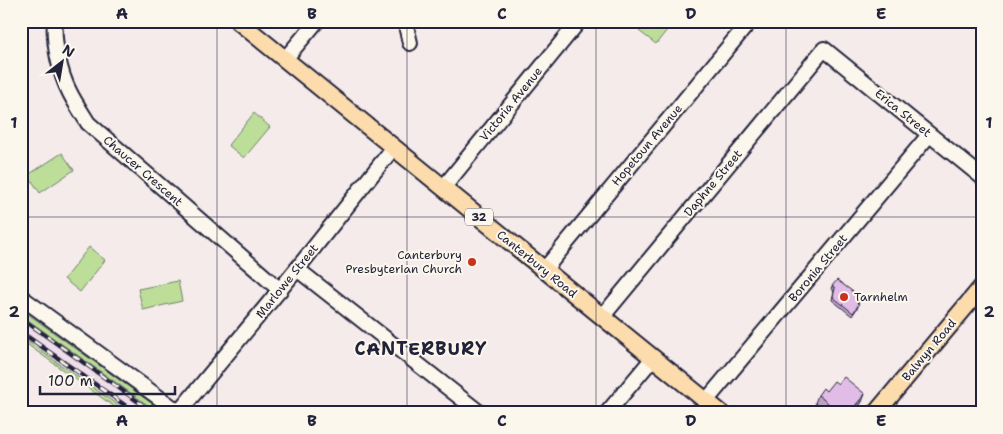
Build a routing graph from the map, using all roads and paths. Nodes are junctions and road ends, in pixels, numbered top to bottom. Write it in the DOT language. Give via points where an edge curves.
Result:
graph roads {
  1 [pos="55,21"];
  2 [pos="238,21"];
  3 [pos="317,21"];
  4 [pos="405,21"];
  5 [pos="580,21"];
  6 [pos="750,21"];
  7 [pos="410,44"];
  8 [pos="824,50"];
  9 [pos="285,59"];
  10 [pos="929,134"];
  11 [pos="394,147"];
  12 [pos="982,177"];
  13 [pos="444,188"];
  14 [pos="297,269"];
  15 [pos="544,270"];
  16 [pos="982,287"];
  17 [pos="280,290"];
  18 [pos="21,297"];
  19 [pos="602,317"];
  20 [pos="653,358"];
  21 [pos="706,401"];
  22 [pos="180,413"];
  23 [pos="480,413"];
  24 [pos="608,413"];
  25 [pos="720,413"];
  26 [pos="876,413"];
  1 -- 17 [label="street, Chaucer Crescent" via="60,64 69,92 88,123"];
  2 -- 9 [label="main road, Canterbury Road / 32"];
  3 -- 9 [label="street"];
  4 -- 7 [label="street"];
  5 -- 13 [label="street, Victoria Avenue"];
  6 -- 15 [label="street, Hopetoun Avenue"];
  8 -- 10 [label="street, Erica Street"];
  8 -- 19 [label="street, Daphne Street"];
  9 -- 11 [label="main road, Canterbury Road / 32"];
  10 -- 12 [label="street, Erica Street"];
  10 -- 21 [label="street, Boronia Street"];
  11 -- 13 [label="main road, Canterbury Road / 32"];
  11 -- 14 [label="street, Marlowe Street"];
  13 -- 15 [label="main road, Canterbury Road / 32"];
  14 -- 17 [label="street, Marlowe Street"];
  14 -- 23 [label="street"];
  15 -- 19 [label="main road, Canterbury Road / 32"];
  16 -- 26 [label="main road, Balwyn Road"];
  17 -- 22 [label="street, Marlowe Street"];
  18 -- 22 [label="street"];
  19 -- 20 [label="main road, Canterbury Road / 32"];
  20 -- 21 [label="main road, Canterbury Road / 32"];
  20 -- 24 [label="street"];
  21 -- 25 [label="main road, Canterbury Road / 32"];
}
